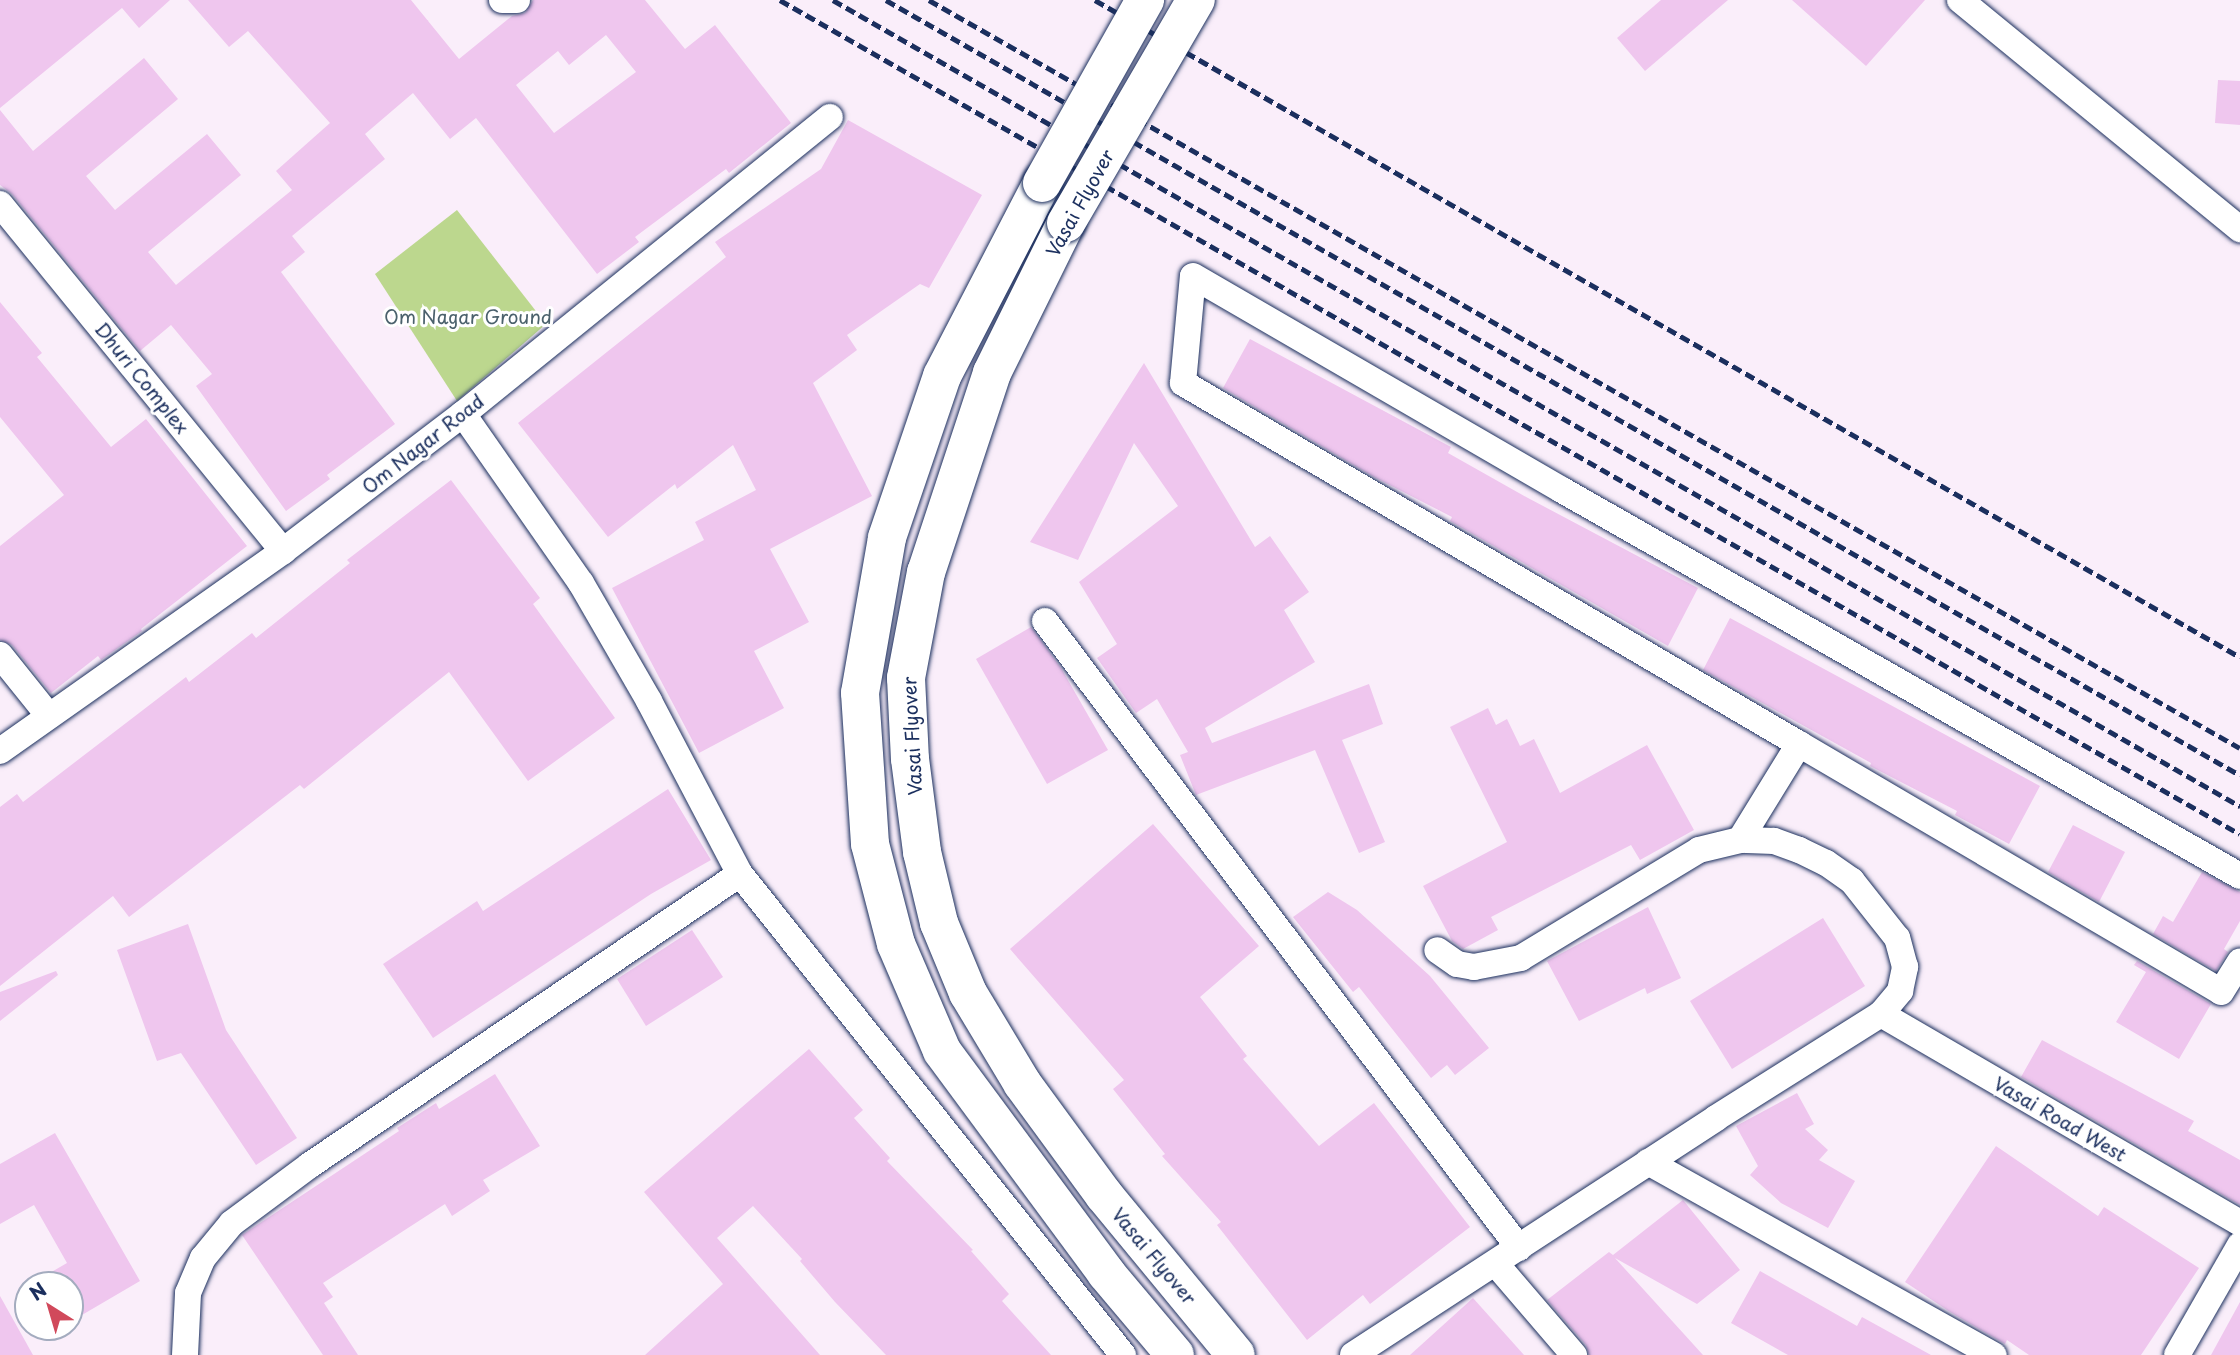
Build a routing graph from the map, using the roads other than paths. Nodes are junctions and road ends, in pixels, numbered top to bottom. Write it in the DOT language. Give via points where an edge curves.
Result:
graph roads {
  1 [pos="502,0"];
  2 [pos="517,0"];
  3 [pos="1145,0"];
  4 [pos="1196,0"];
  5 [pos="1960,0"];
  6 [pos="830,117"];
  7 [pos="0,204"];
  8 [pos="2240,229"];
  9 [pos="463,414"];
  10 [pos="284,551"];
  11 [pos="1045,621"];
  12 [pos="0,655"];
  13 [pos="49,716"];
  14 [pos="1800,744"];
  15 [pos="0,751"];
  16 [pos="1740,839"];
  17 [pos="740,874"];
  18 [pos="2240,876"];
  19 [pos="1437,950"];
  20 [pos="2240,961"];
  21 [pos="1881,1014"];
  22 [pos="1648,1162"];
  23 [pos="2240,1223"];
  24 [pos="2240,1245"];
  25 [pos="1520,1248"];
  26 [pos="1496,1264"];
  27 [pos="1228,1345"];
  28 [pos="185,1355"];
  29 [pos="1123,1355"];
  30 [pos="1175,1355"];
  31 [pos="1353,1355"];
  32 [pos="1574,1355"];
  33 [pos="1994,1355"];
  34 [pos="2177,1355"];
  1 -- 2 [label="street"];
  3 -- 30 [label="main road, bridge" via="1042,183 942,376 887,538 860,693 870,844 896,944 942,1051 1106,1273"];
  4 -- 27 [label="main road, Vasai Flyover, bridge" via="1066,223 992,373 926,572 906,678 922,852 939,923 968,993 1022,1083 1104,1195"];
  5 -- 8 [label="street"];
  6 -- 9 [label="street, Om Nagar Road"];
  7 -- 10 [label="street, Dhuri Complex"];
  9 -- 10 [label="street, Om Nagar Road"];
  9 -- 17 [label="street" via="581,583"];
  10 -- 13 [label="street, Om Nagar Road"];
  11 -- 25 [label="street"];
  12 -- 13 [label="street"];
  13 -- 15 [label="street, Om Nagar Road"];
  14 -- 16 [label="street"];
  14 -- 18 [label="street" via="1183,383 1193,276"];
  14 -- 20 [label="street" via="2221,992"];
  16 -- 19 [label="street" via="1699,850 1521,958 1474,967 1457,964"];
  16 -- 21 [label="street" via="1774,841 1826,863 1852,881 1878,912 1897,937 1905,967 1900,991"];
  17 -- 28 [label="street" via="310,1165 232,1223 203,1258 188,1293"];
  17 -- 29 [label="street"];
  21 -- 22 [label="street"];
  21 -- 23 [label="street, Vasai Road West"];
  22 -- 25 [label="street"];
  22 -- 33 [label="street"];
  24 -- 34 [label="street"];
  25 -- 26 [label="street"];
  26 -- 31 [label="street"];
  26 -- 32 [label="street"];
}
